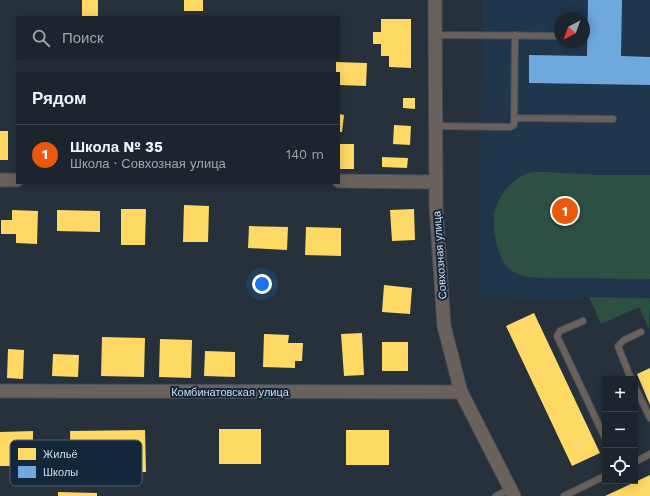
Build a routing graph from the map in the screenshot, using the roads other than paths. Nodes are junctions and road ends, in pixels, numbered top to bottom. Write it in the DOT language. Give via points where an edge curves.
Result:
graph roads {
  1 [pos="435,0"];
  2 [pos="435,35"];
  3 [pos="515,36"];
  4 [pos="554,36"];
  5 [pos="515,118"];
  6 [pos="613,119"];
  7 [pos="435,126"];
  8 [pos="0,180"];
  9 [pos="16,180"];
  10 [pos="340,181"];
  11 [pos="436,182"];
  12 [pos="583,321"];
  13 [pos="641,332"];
  14 [pos="630,376"];
  15 [pos="0,391"];
  16 [pos="461,392"];
  17 [pos="638,394"];
  18 [pos="650,418"];
  19 [pos="602,432"];
  20 [pos="650,454"];
  21 [pos="638,460"];
  22 [pos="602,477"];
  23 [pos="512,493"];
  24 [pos="496,496"];
  25 [pos="564,496"];
  1 -- 2 [label="street, Совхозная улица"];
  2 -- 3 [label="lane"];
  2 -- 7 [label="street, Совхозная улица"];
  3 -- 4 [label="lane"];
  3 -- 5 [label="lane"];
  5 -- 6 [label="lane"];
  5 -- 7 [label="lane" via="514,124 510,127"];
  7 -- 11 [label="street, Совхозная улица"];
  8 -- 9 [label="street"];
  10 -- 11 [label="street"];
  11 -- 16 [label="street, Совхозная улица" via="444,326"];
  12 -- 19 [label="lane" via="560,331 557,336"];
  13 -- 14 [label="lane" via="624,340 618,346"];
  15 -- 16 [label="street, Комбинатовская улица"];
  16 -- 23 [label="street, Совхозная улица"];
  17 -- 18 [label="lane"];
  20 -- 21 [label="lane"];
  22 -- 25 [label="lane"];
  23 -- 24 [label="lane"];
}
